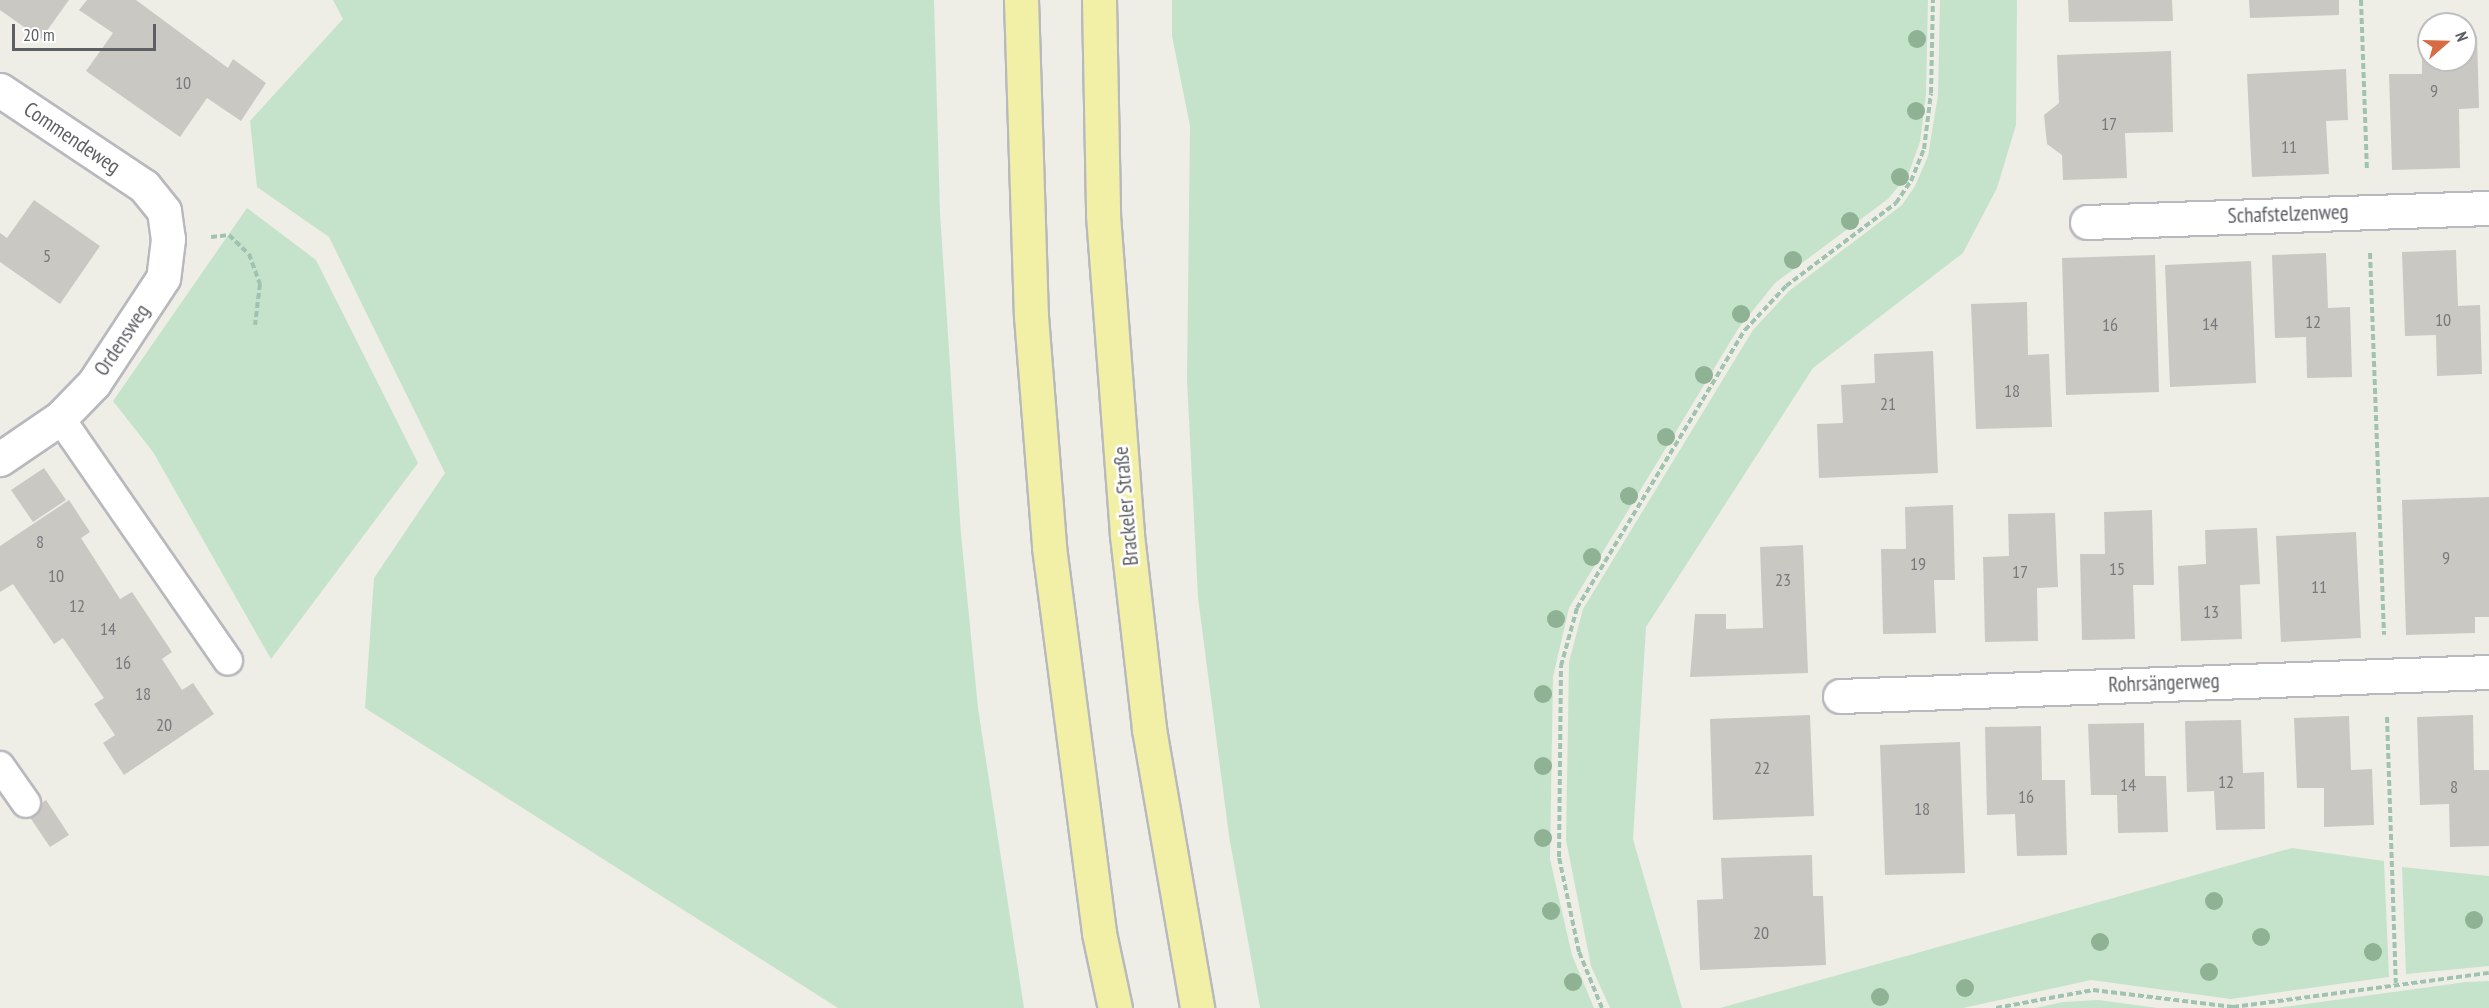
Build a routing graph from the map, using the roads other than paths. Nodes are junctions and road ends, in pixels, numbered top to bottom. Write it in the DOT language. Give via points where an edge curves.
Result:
graph roads {
  1 [pos="1021,0"];
  2 [pos="1099,0"];
  3 [pos="0,90"];
  4 [pos="144,186"];
  5 [pos="2489,208"];
  6 [pos="2087,222"];
  7 [pos="60,417"];
  8 [pos="0,459"];
  9 [pos="228,661"];
  10 [pos="2489,672"];
  11 [pos="1840,696"];
  12 [pos="0,766"];
  13 [pos="26,803"];
  14 [pos="1115,1008"];
  15 [pos="1197,1008"];
  1 -- 14 [label="highway" via="1030,304 1049,547 1098,922"];
  2 -- 15 [label="highway, Brackeler Straße" via="1103,214 1127,535 1149,729"];
  3 -- 4 [label="street, Commendeweg"];
  4 -- 7 [label="street, Ordensweg" via="164,211 168,240 163,278 93,383"];
  5 -- 6 [label="street, Schafstelzenweg"];
  7 -- 8 [label="street, Ordensweg"];
  7 -- 9 [label="lane"];
  10 -- 11 [label="street, Rohrsängerweg"];
  12 -- 13 [label="lane"];
}
